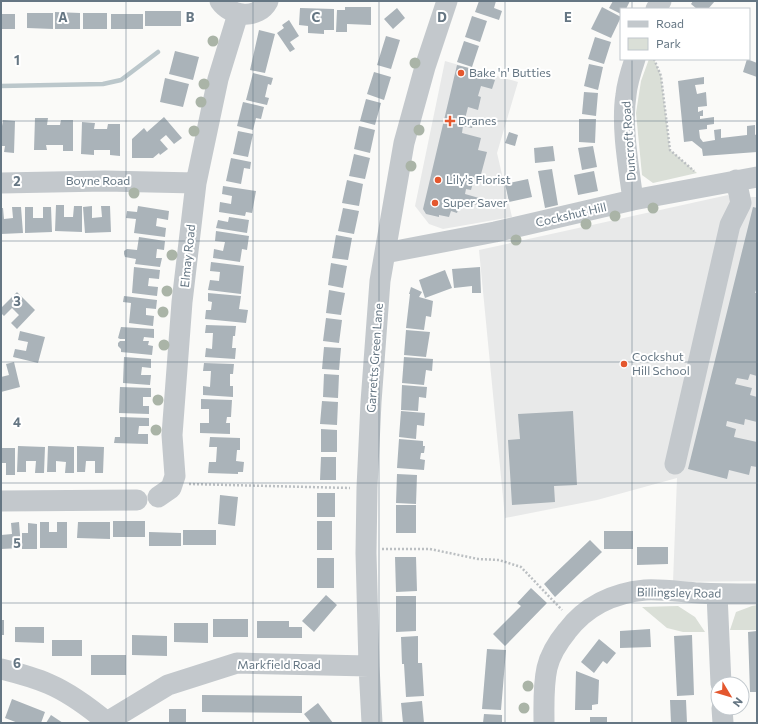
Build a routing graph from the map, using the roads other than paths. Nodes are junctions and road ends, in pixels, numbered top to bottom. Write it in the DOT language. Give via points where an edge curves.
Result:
graph roads {
  1 [pos="220,1"];
  2 [pos="268,1"];
  3 [pos="446,1"];
  4 [pos="238,14"];
  5 [pos="635,60"];
  6 [pos="757,176"];
  7 [pos="1,182"];
  8 [pos="728,182"];
  9 [pos="196,183"];
  10 [pos="633,200"];
  11 [pos="385,253"];
  12 [pos="675,464"];
  13 [pos="165,490"];
  14 [pos="137,500"];
  15 [pos="1,501"];
  16 [pos="717,594"];
  17 [pos="757,594"];
  18 [pos="369,666"];
  19 [pos="1,669"];
  20 [pos="721,676"];
  21 [pos="108,722"];
  22 [pos="372,723"];
  23 [pos="544,723"];
  1 -- 4 [label="street" via="230,11"];
  2 -- 4 [label="street" via="258,11"];
  3 -- 11 [label="street, Garretts Green Lane" via="404,143"];
  4 -- 9 [label="street, Elmay Road" via="218,79"];
  5 -- 10 [label="street, Duncroft Road" via="625,112"];
  6 -- 8 [label="street, Cockshut Hill"];
  7 -- 9 [label="street, Boyne Road"];
  8 -- 10 [label="street, Cockshut Hill"];
  8 -- 12 [label="street" via="741,203 730,226"];
  9 -- 13 [label="street, Elmay Road" via="182,302 172,435 175,476"];
  10 -- 11 [label="street, Cockshut Hill" via="495,232"];
  11 -- 18 [label="street, Garretts Green Lane" via="380,280 367,488"];
  14 -- 15 [label="street"];
  16 -- 17 [label="street, Billingsley Road"];
  16 -- 20 [label="street"];
  16 -- 23 [label="street, Billingsley Road" via="646,590 619,594 595,604 573,622 551,656 545,683"];
  18 -- 21 [label="street, Markfield Road" via="237,663 168,685"];
  18 -- 22 [label="street, Garretts Green Lane"];
  19 -- 21 [label="street" via="49,684 70,695"];
}
